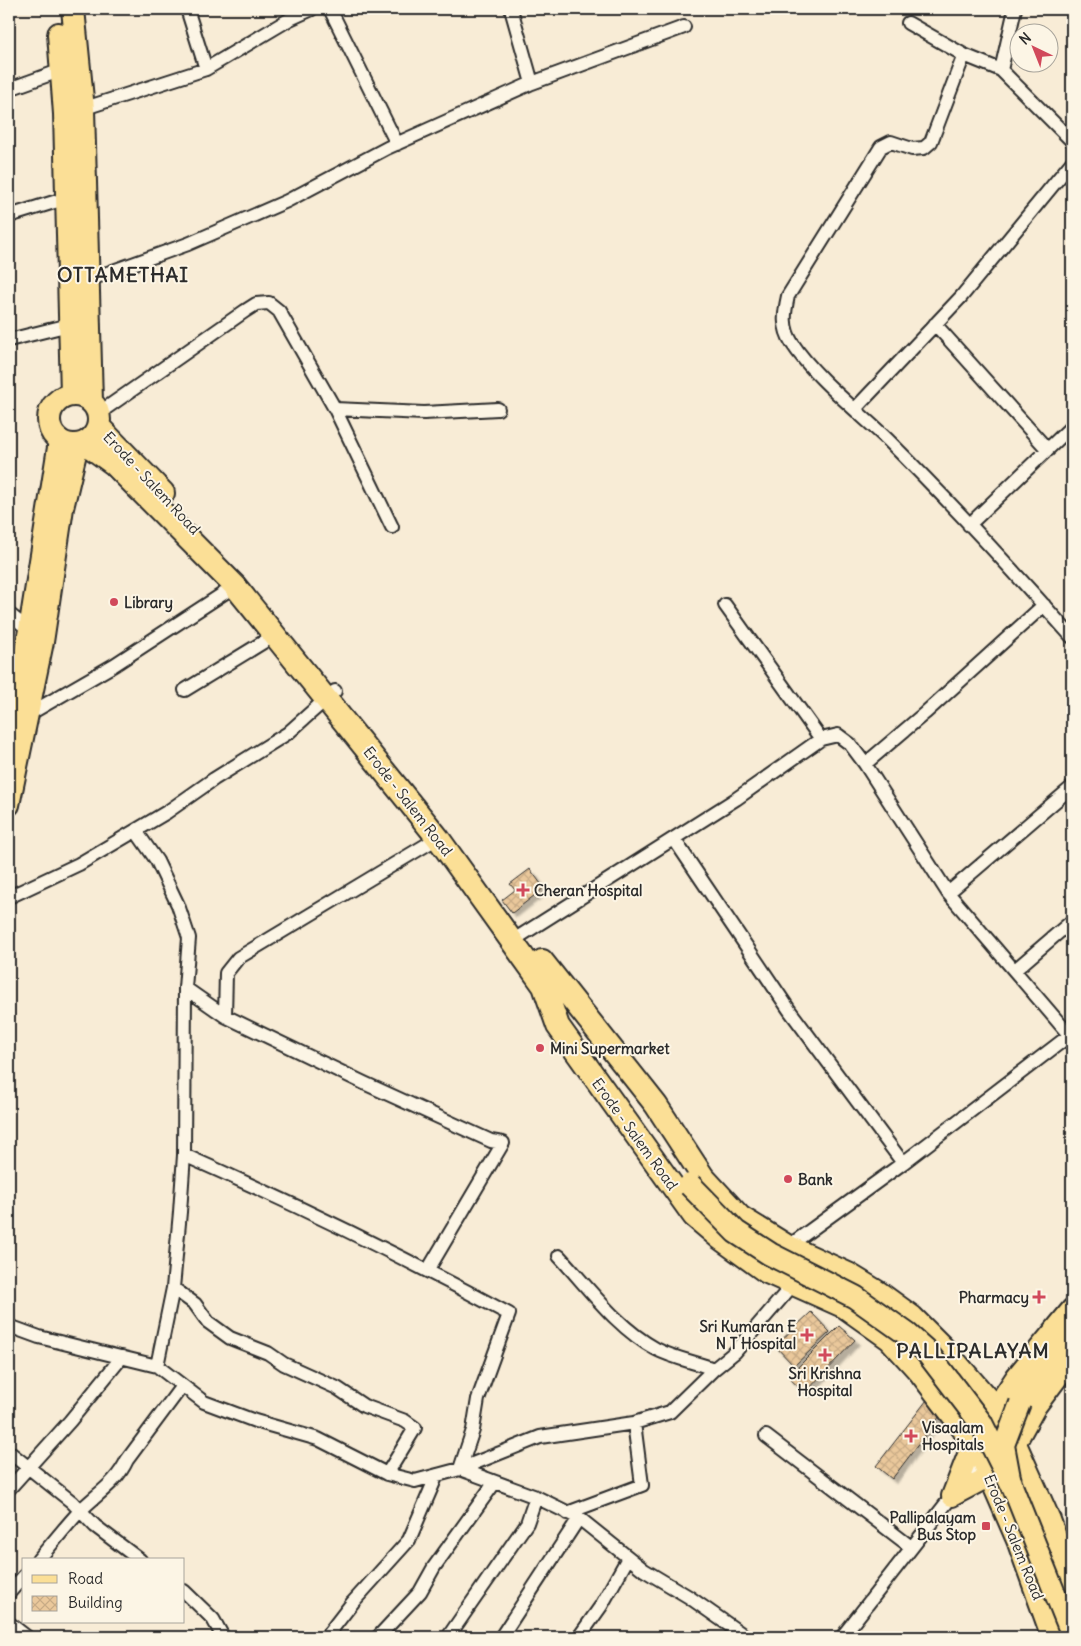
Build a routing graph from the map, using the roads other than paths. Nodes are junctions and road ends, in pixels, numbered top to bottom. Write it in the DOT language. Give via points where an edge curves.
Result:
graph roads {
  1 [pos="58,9"];
  2 [pos="73,9"];
  3 [pos="186,9"];
  4 [pos="312,9"];
  5 [pos="330,9"];
  6 [pos="511,9"];
  7 [pos="1015,9"];
  8 [pos="908,23"];
  9 [pos="684,27"];
  10 [pos="964,55"];
  11 [pos="206,69"];
  12 [pos="62,70"];
  13 [pos="1000,70"];
  14 [pos="532,83"];
  15 [pos="9,89"];
  16 [pos="74,112"];
  17 [pos="1072,141"];
  18 [pos="397,144"];
  19 [pos="1072,162"];
  20 [pos="68,198"];
  21 [pos="9,216"];
  22 [pos="88,280"];
  23 [pos="935,324"];
  24 [pos="69,325"];
  25 [pos="9,340"];
  26 [pos="335,409"];
  27 [pos="498,409"];
  28 [pos="855,409"];
  29 [pos="83,424"];
  30 [pos="1072,426"];
  31 [pos="1048,450"];
  32 [pos="968,525"];
  33 [pos="392,527"];
  34 [pos="235,586"];
  35 [pos="1044,604"];
  36 [pos="725,605"];
  37 [pos="9,614"];
  38 [pos="275,635"];
  39 [pos="36,636"];
  40 [pos="1072,637"];
  41 [pos="184,690"];
  42 [pos="331,695"];
  43 [pos="29,714"];
  44 [pos="13,739"];
  45 [pos="820,739"];
  46 [pos="865,764"];
  47 [pos="1072,787"];
  48 [pos="9,805"];
  49 [pos="136,831"];
  50 [pos="442,835"];
  51 [pos="674,839"];
  52 [pos="948,893"];
  53 [pos="9,898"];
  54 [pos="1072,920"];
  55 [pos="516,938"];
  56 [pos="1015,970"];
  57 [pos="544,986"];
  58 [pos="185,988"];
  59 [pos="225,1016"];
  60 [pos="1071,1037"];
  61 [pos="184,1155"];
  62 [pos="903,1163"];
  63 [pos="787,1246"];
  64 [pos="559,1256"];
  65 [pos="813,1259"];
  66 [pos="428,1270"];
  67 [pos="767,1272"];
  68 [pos="793,1284"];
  69 [pos="173,1288"];
  70 [pos="1072,1309"];
  71 [pos="9,1326"];
  72 [pos="1072,1332"];
  73 [pos="122,1357"];
  74 [pos="1072,1358"];
  75 [pos="157,1366"];
  76 [pos="714,1369"];
  77 [pos="182,1386"];
  78 [pos="996,1409"];
  79 [pos="634,1423"];
  80 [pos="766,1436"];
  81 [pos="974,1442"];
  82 [pos="1016,1444"];
  83 [pos="9,1452"];
  84 [pos="27,1466"];
  85 [pos="460,1469"];
  86 [pos="387,1474"];
  87 [pos="995,1474"];
  88 [pos="437,1475"];
  89 [pos="496,1482"];
  90 [pos="9,1489"];
  91 [pos="952,1496"];
  92 [pos="536,1497"];
  93 [pos="80,1511"];
  94 [pos="573,1515"];
  95 [pos="911,1547"];
  96 [pos="40,1558"];
  97 [pos="137,1558"];
  98 [pos="628,1558"];
  99 [pos="22,1578"];
  100 [pos="1072,1583"];
  101 [pos="185,1592"];
  102 [pos="9,1593"];
  103 [pos="9,1622"];
  104 [pos="1072,1636"];
  105 [pos="27,1637"];
  106 [pos="223,1637"];
  107 [pos="326,1637"];
  108 [pos="378,1637"];
  109 [pos="448,1637"];
  110 [pos="501,1637"];
  111 [pos="579,1637"];
  112 [pos="746,1637"];
  113 [pos="842,1637"];
  114 [pos="1053,1637"];
  1 -- 12 [label="highway"];
  2 -- 16 [label="highway"];
  3 -- 11 [label="street"];
  4 -- 11 [label="street"];
  5 -- 18 [label="street"];
  6 -- 14 [label="street"];
  7 -- 13 [label="street"];
  8 -- 10 [label="street"];
  9 -- 14 [label="street"];
  10 -- 13 [label="street"];
  10 -- 28 [label="street" via="931,142 924,148 912,149 891,142 881,147 788,296 784,328 792,344"];
  11 -- 16 [label="street"];
  12 -- 15 [label="street"];
  12 -- 16 [label="highway"];
  13 -- 17 [label="street"];
  14 -- 18 [label="street"];
  16 -- 20 [label="highway"];
  16 -- 22 [label="highway"];
  18 -- 22 [label="street" via="287,201 197,240"];
  19 -- 23 [label="street"];
  20 -- 21 [label="street"];
  20 -- 24 [label="highway"];
  22 -- 29 [label="highway"];
  23 -- 28 [label="street"];
  23 -- 31 [label="street"];
  24 -- 25 [label="street"];
  24 -- 29 [label="highway"];
  26 -- 27 [label="street" via="424,413"];
  26 -- 29 [label="street" via="279,311 269,303 256,304 245,311"];
  26 -- 33 [label="street"];
  28 -- 32 [label="street"];
  29 -- 34 [label="highway, Erode - Salem Road" via="114,464"];
  29 -- 39 [label="main road"];
  29 -- 39 [label="main road" via="56,463"];
  29 -- 42 [label="highway, Erode - Salem Road" via="141,468 242,579"];
  30 -- 31 [label="street"];
  31 -- 32 [label="street"];
  32 -- 35 [label="street"];
  34 -- 38 [label="highway, Erode - Salem Road"];
  34 -- 43 [label="street" via="114,665"];
  35 -- 40 [label="street"];
  35 -- 46 [label="street"];
  36 -- 45 [label="street"];
  37 -- 39 [label="street"];
  38 -- 41 [label="street"];
  38 -- 42 [label="highway, Erode - Salem Road"];
  39 -- 43 [label="main road"];
  39 -- 44 [label="main road"];
  42 -- 49 [label="street" via="288,733"];
  42 -- 50 [label="highway, Erode - Salem Road"];
  43 -- 44 [label="main road"];
  44 -- 48 [label="main road"];
  45 -- 46 [label="street" via="838,735 850,744"];
  45 -- 51 [label="street"];
  46 -- 52 [label="street"];
  47 -- 52 [label="street"];
  49 -- 53 [label="street" via="79,864"];
  49 -- 58 [label="street" via="157,862 178,905 188,938"];
  50 -- 55 [label="highway, Erode - Salem Road"];
  50 -- 59 [label="street" via="238,958 226,973"];
  51 -- 55 [label="street"];
  51 -- 62 [label="street" via="790,1011"];
  52 -- 56 [label="street"];
  54 -- 56 [label="street"];
  55 -- 57 [label="highway, Erode - Salem Road"];
  55 -- 63 [label="highway, Erode - Salem Road" via="656,1106 702,1176 740,1217"];
  56 -- 60 [label="street"];
  57 -- 67 [label="highway, Erode - Salem Road" via="558,1026 694,1216"];
  57 -- 87 [label="highway, bridge" via="690,1185 736,1232 770,1254 855,1296 926,1351 981,1423"];
  58 -- 59 [label="street"];
  58 -- 61 [label="street"];
  59 -- 66 [label="street" via="364,1083 491,1141 503,1143"];
  60 -- 62 [label="street"];
  61 -- 66 [label="street" via="290,1202"];
  61 -- 69 [label="street"];
  62 -- 63 [label="street"];
  63 -- 65 [label="highway, Erode - Salem Road"];
  63 -- 67 [label="street"];
  64 -- 76 [label="street" via="622,1323 647,1344"];
  65 -- 68 [label="street"];
  65 -- 78 [label="highway, Erode - Salem Road" via="848,1274 912,1317"];
  66 -- 85 [label="street" via="509,1314 478,1399 473,1430"];
  67 -- 68 [label="highway, Erode - Salem Road"];
  68 -- 76 [label="street" via="735,1352"];
  68 -- 81 [label="highway, Erode - Salem Road" via="845,1308 890,1339"];
  69 -- 75 [label="street"];
  69 -- 86 [label="street" via="230,1338 268,1353 284,1364 337,1388 364,1406 415,1428"];
  70 -- 78 [label="main road" via="1016,1377"];
  71 -- 73 [label="street" via="39,1337"];
  72 -- 87 [label="main road, bridge" via="1020,1403"];
  73 -- 75 [label="street"];
  73 -- 84 [label="street"];
  74 -- 82 [label="main road" via="1036,1406"];
  75 -- 77 [label="street"];
  76 -- 79 [label="street" via="670,1412"];
  77 -- 86 [label="street" via="204,1402 318,1439"];
  77 -- 93 [label="street" via="127,1460 122,1472"];
  78 -- 81 [label="main road"];
  78 -- 82 [label="highway, Erode - Salem Road"];
  79 -- 85 [label="street" via="540,1437"];
  79 -- 94 [label="street" via="642,1485"];
  80 -- 95 [label="street"];
  81 -- 87 [label="highway, Erode - Salem Road"];
  81 -- 91 [label="main road"];
  82 -- 87 [label="main road"];
  82 -- 100 [label="highway, Erode - Salem Road"];
  83 -- 84 [label="street"];
  84 -- 90 [label="street"];
  84 -- 93 [label="street"];
  85 -- 88 [label="street"];
  85 -- 89 [label="street"];
  86 -- 88 [label="street" via="414,1482"];
  87 -- 91 [label="main road"];
  87 -- 104 [label="main road, bridge"];
  87 -- 114 [label="highway, Erode - Salem Road"];
  88 -- 107 [label="street" via="409,1540"];
  89 -- 92 [label="street"];
  89 -- 108 [label="street" via="434,1567 420,1592"];
  91 -- 95 [label="street"];
  92 -- 94 [label="street"];
  92 -- 109 [label="street" via="527,1523"];
  93 -- 96 [label="street"];
  93 -- 97 [label="street"];
  94 -- 98 [label="street"];
  94 -- 110 [label="street"];
  95 -- 113 [label="street"];
  98 -- 111 [label="street"];
  98 -- 112 [label="street"];
  99 -- 102 [label="street"];
  101 -- 106 [label="street" via="213,1619"];
  103 -- 105 [label="street"];
}
